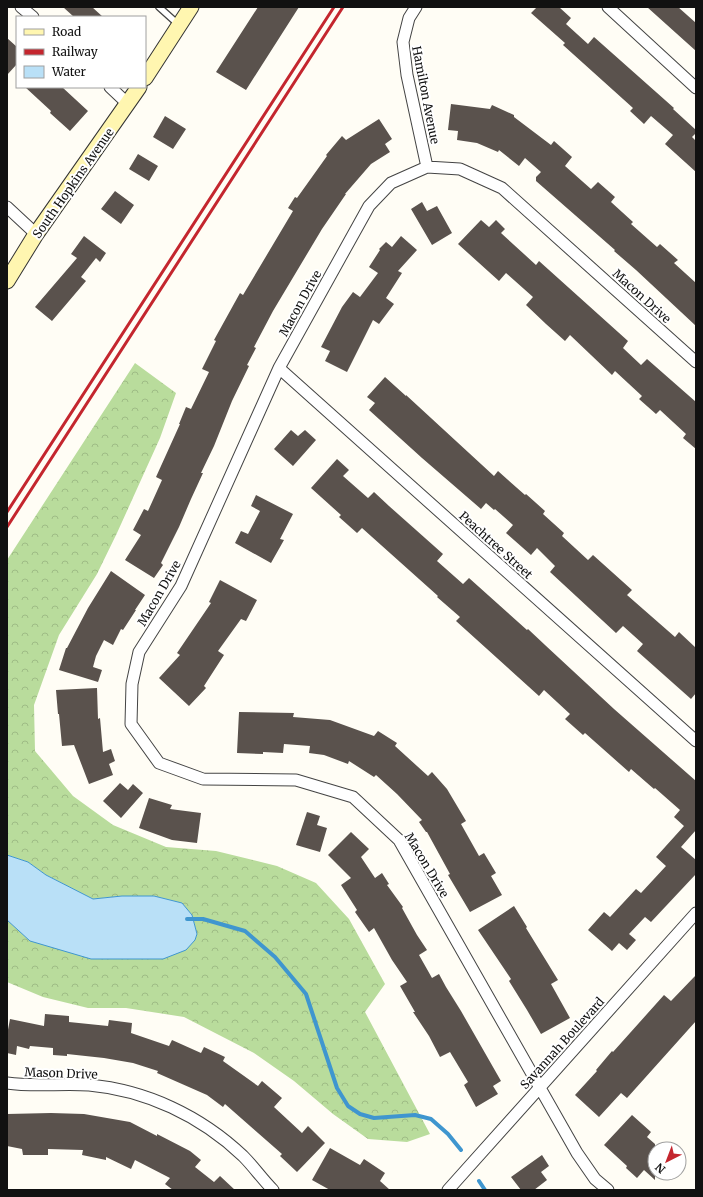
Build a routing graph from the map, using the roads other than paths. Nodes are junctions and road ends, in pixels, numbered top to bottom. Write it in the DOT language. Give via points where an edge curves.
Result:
graph roads {
  1 [pos="21,7"];
  2 [pos="159,7"];
  3 [pos="191,7"];
  4 [pos="416,7"];
  5 [pos="608,7"];
  6 [pos="31,16"];
  7 [pos="179,25"];
  8 [pos="146,76"];
  9 [pos="111,88"];
  10 [pos="138,88"];
  11 [pos="696,88"];
  12 [pos="128,104"];
  13 [pos="427,167"];
  14 [pos="7,207"];
  15 [pos="36,234"];
  16 [pos="7,280"];
  17 [pos="696,362"];
  18 [pos="279,368"];
  19 [pos="696,741"];
  20 [pos="696,913"];
  21 [pos="7,1083"];
  22 [pos="540,1087"];
  23 [pos="273,1190"];
  24 [pos="448,1190"];
  25 [pos="608,1190"];
  1 -- 6 [label="street"];
  2 -- 7 [label="lane"];
  3 -- 7 [label="street"];
  4 -- 13 [label="street, Hamilton Avenue" via="409,18 403,42 407,75"];
  5 -- 11 [label="street"];
  7 -- 8 [label="street"];
  9 -- 12 [label="street"];
  10 -- 12 [label="street, South Hopkins Avenue"];
  12 -- 15 [label="street, South Hopkins Avenue"];
  13 -- 17 [label="street, Macon Drive" via="460,169 502,188"];
  13 -- 18 [label="street, Macon Drive" via="391,183 369,206"];
  14 -- 15 [label="street"];
  15 -- 16 [label="street, South Hopkins Avenue"];
  18 -- 19 [label="street, Peachtree Street"];
  18 -- 22 [label="street, Macon Drive" via="181,586 139,652 132,684 131,724 159,763 203,779 296,780 353,797 399,840"];
  20 -- 22 [label="street, Savannah Boulevard"];
  21 -- 23 [label="street, Mason Drive" via="91,1085 116,1089 160,1102 222,1138 244,1157"];
  22 -- 24 [label="street, Savannah Boulevard"];
  22 -- 25 [label="street, Macon Drive" via="577,1153 595,1179"];
}
